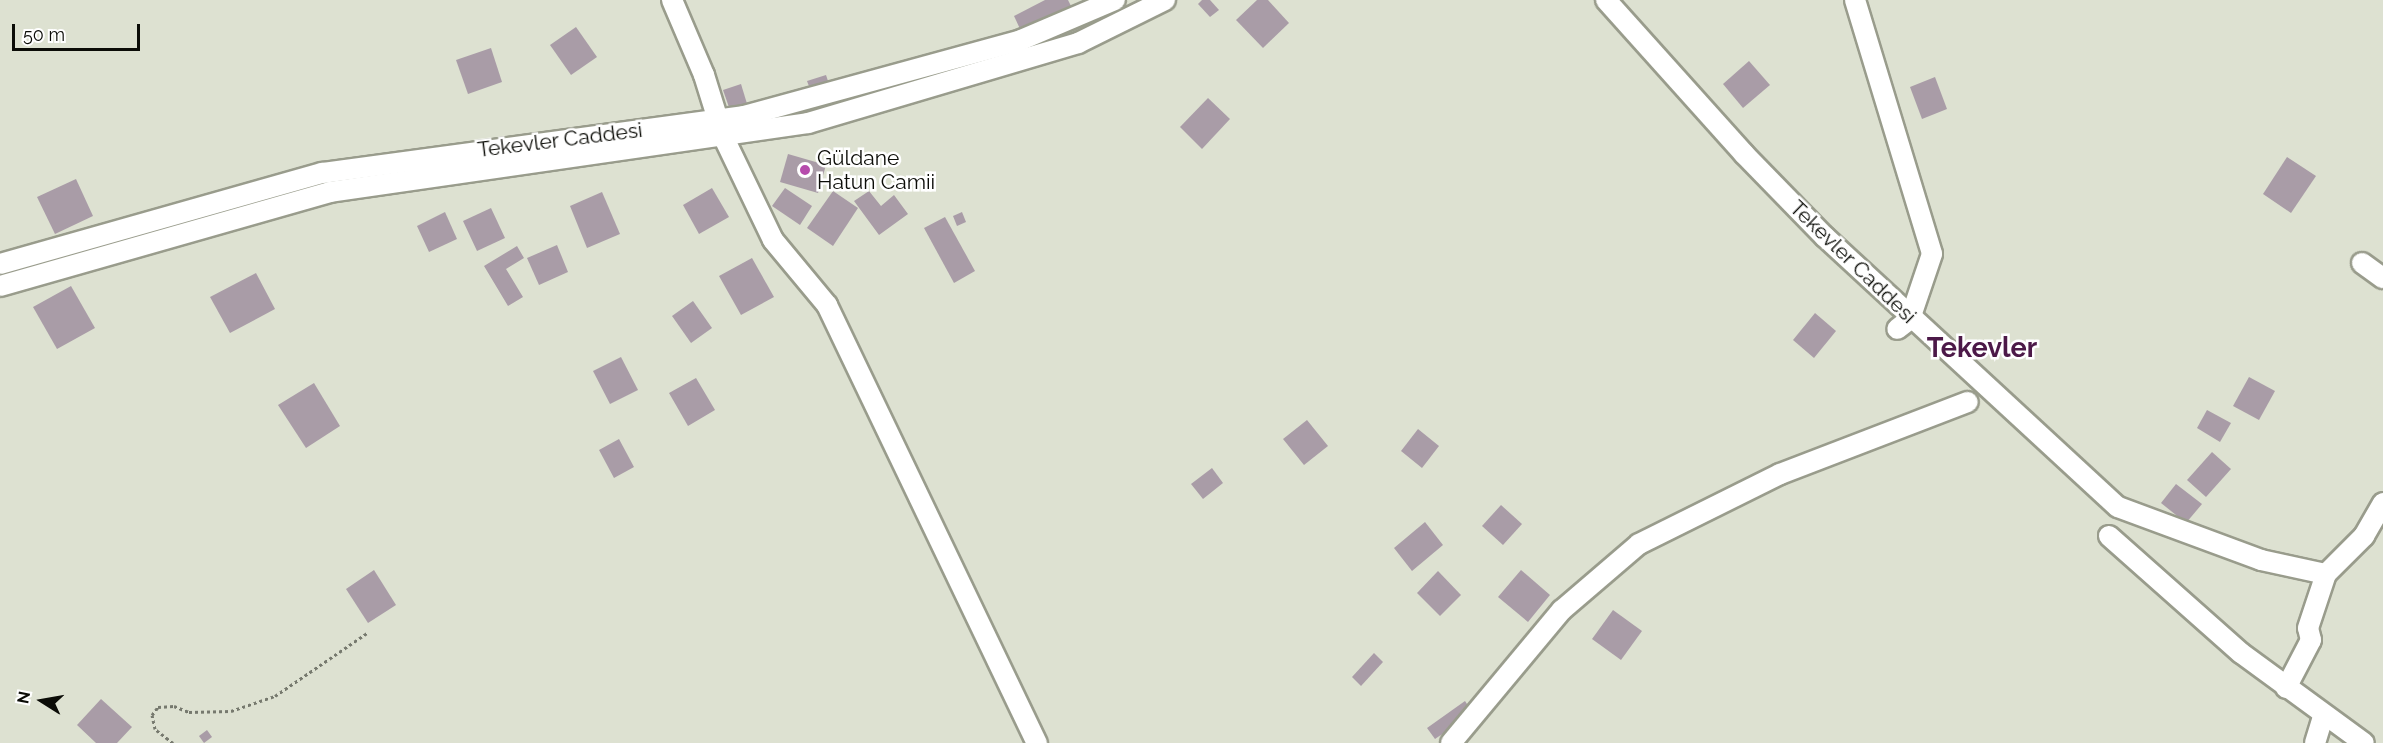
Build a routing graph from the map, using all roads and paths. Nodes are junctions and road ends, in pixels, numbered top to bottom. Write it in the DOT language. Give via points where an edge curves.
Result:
graph roads {
  1 [pos="672,0"];
  2 [pos="1115,0"];
  3 [pos="1165,0"];
  4 [pos="1606,0"];
  5 [pos="1855,0"];
  6 [pos="721,128"];
  7 [pos="2362,263"];
  8 [pos="0,264"];
  9 [pos="2383,278"];
  10 [pos="0,286"];
  11 [pos="1904,324"];
  12 [pos="1968,402"];
  13 [pos="2383,503"];
  14 [pos="2109,536"];
  15 [pos="2326,574"];
  16 [pos="367,633"];
  17 [pos="2286,688"];
  18 [pos="2322,716"];
  19 [pos="172,743"];
  20 [pos="1037,743"];
  21 [pos="1451,743"];
  22 [pos="2315,743"];
  23 [pos="2364,743"];
  1 -- 6 [label="street"];
  2 -- 6 [label="street, Tekevler Caddesi" via="1021,40"];
  3 -- 6 [label="street" via="1078,43 927,90 808,123"];
  4 -- 11 [label="street, Tekevler Caddesi"];
  5 -- 11 [label="street" via="1932,254"];
  6 -- 8 [label="street, Tekevler Caddesi" via="322,173"];
  6 -- 10 [label="street" via="330,192"];
  6 -- 20 [label="street" via="773,240 827,305"];
  7 -- 9 [label="street"];
  11 -- 15 [label="street, Tekevler Caddesi" via="2118,507 2261,560"];
  12 -- 21 [label="street" via="1780,474 1639,544 1562,610"];
  13 -- 15 [label="street" via="2364,536"];
  14 -- 17 [label="street"];
  15 -- 17 [label="street" via="2308,628 2311,640"];
  16 -- 19 [label="path" via="295,686 254,704 231,711 158,708 152,716 155,729"];
  17 -- 18 [label="street"];
  18 -- 22 [label="street"];
  18 -- 23 [label="street"];
}
